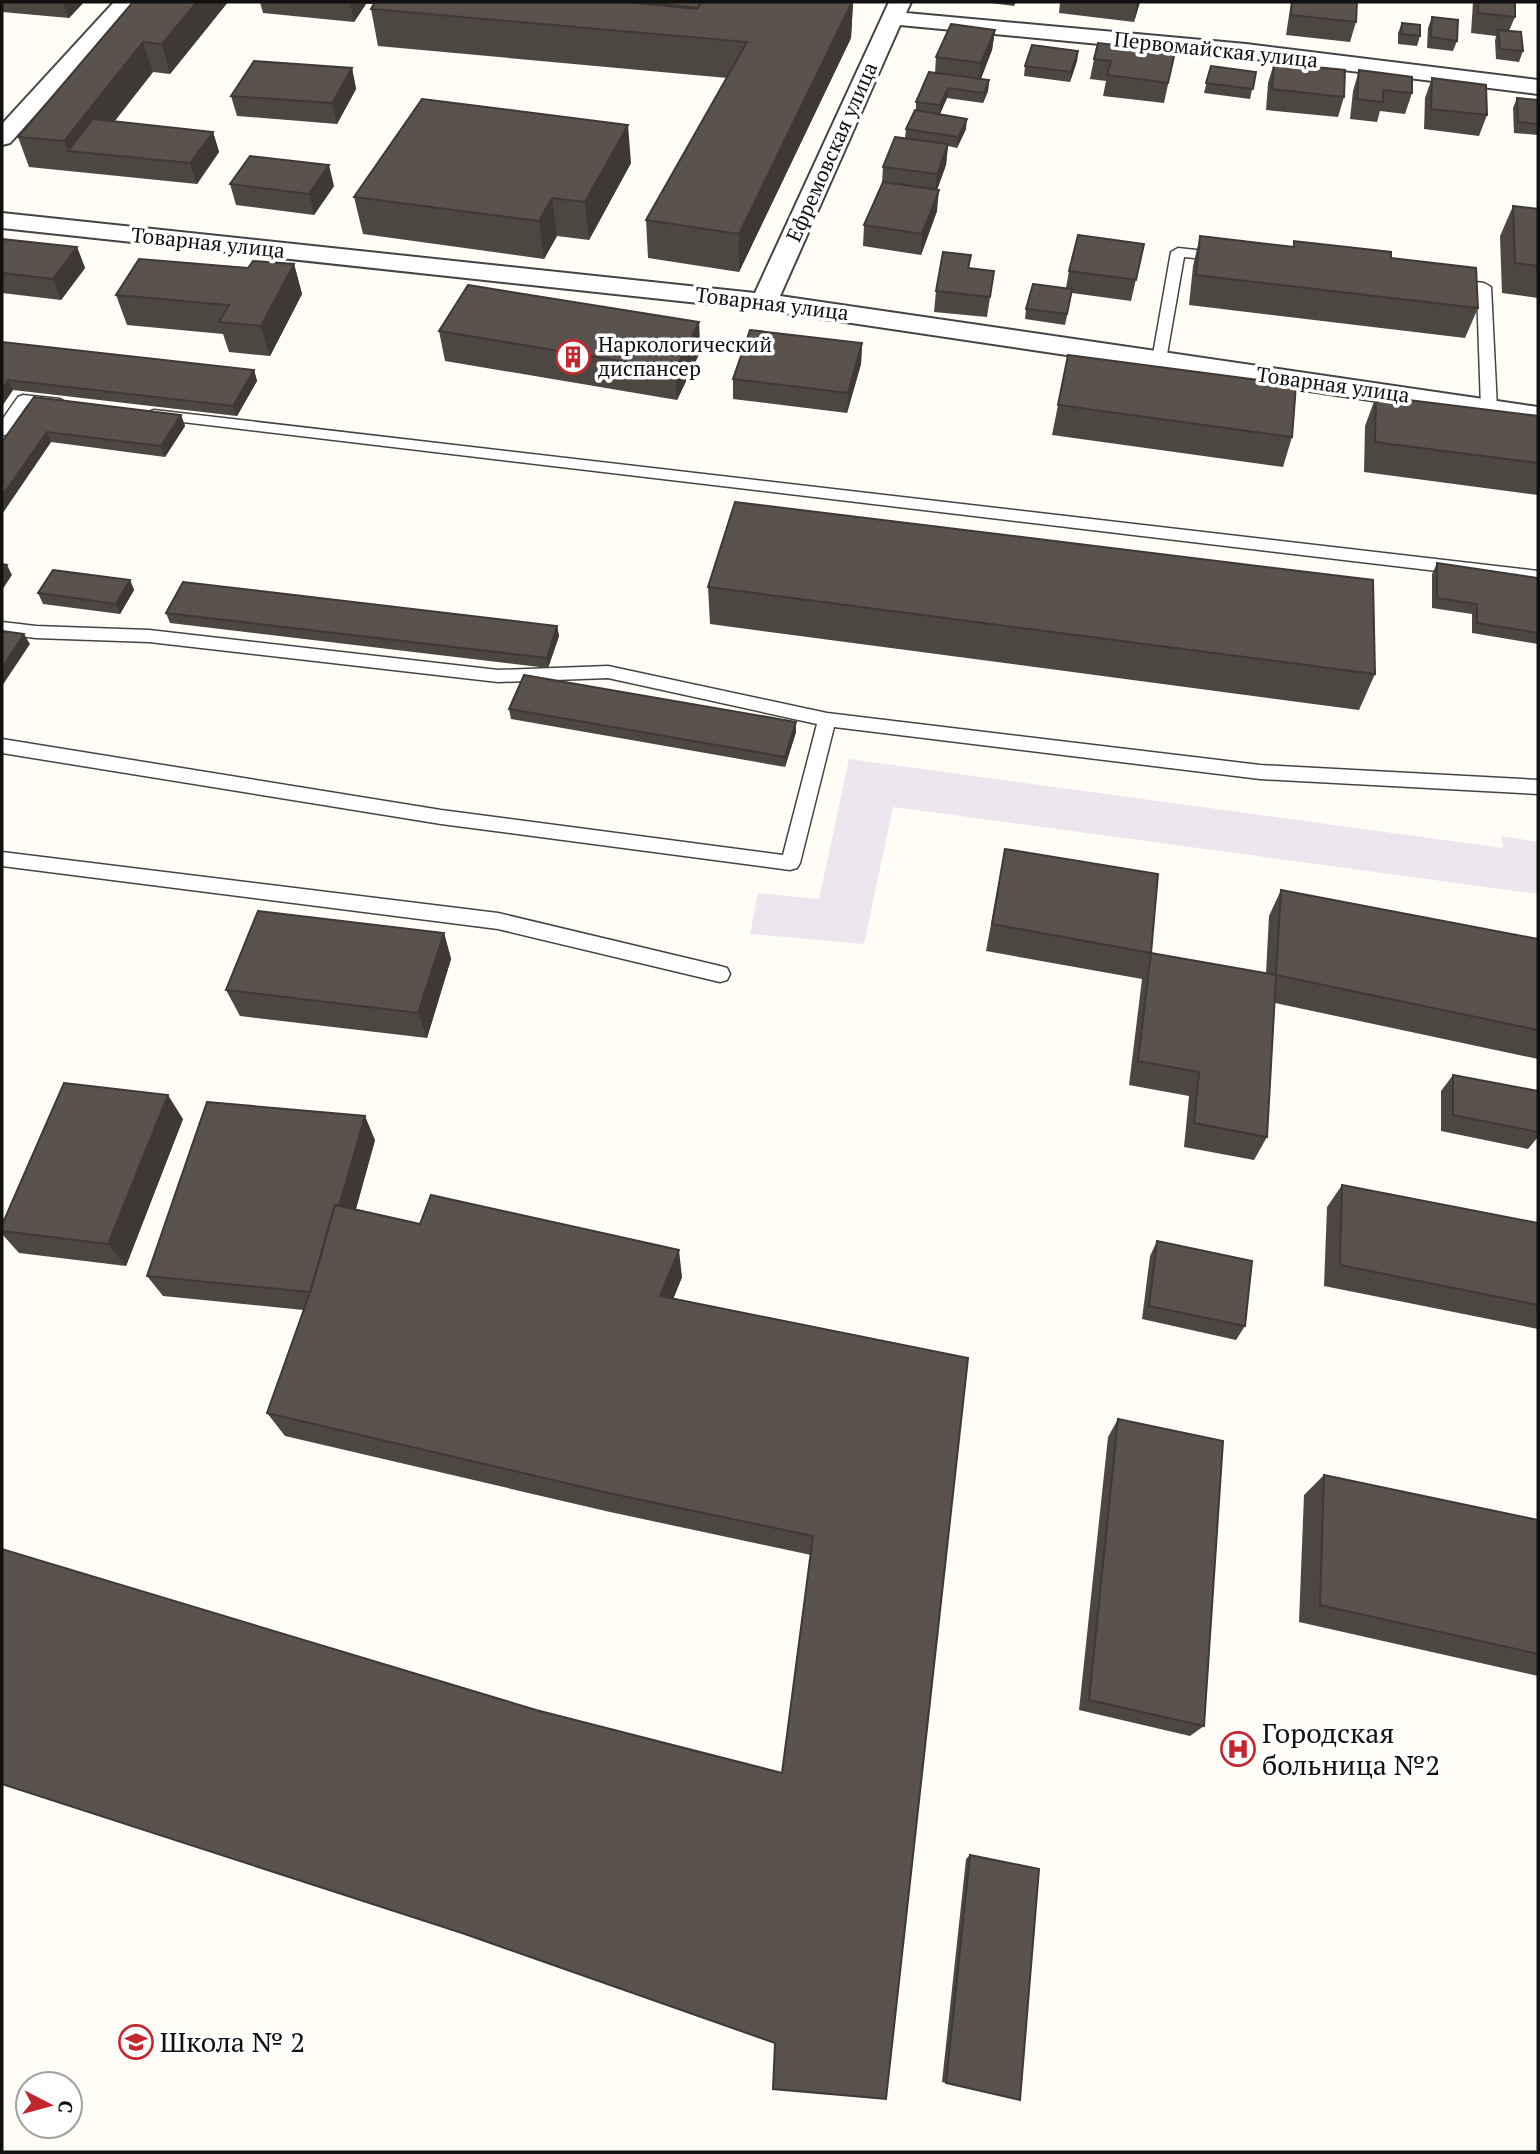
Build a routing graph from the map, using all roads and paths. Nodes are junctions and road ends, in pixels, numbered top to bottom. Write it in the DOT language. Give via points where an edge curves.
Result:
graph roads {
  1 [pos="126,2"];
  2 [pos="896,10"];
  3 [pos="1538,87"];
  4 [pos="2,138"];
  5 [pos="2,221"];
  6 [pos="1244,260"];
  7 [pos="1431,281"];
  8 [pos="764,302"];
  9 [pos="1158,360"];
  10 [pos="77,406"];
  11 [pos="1489,408"];
  12 [pos="131,412"];
  13 [pos="1538,416"];
  14 [pos="2,431"];
  15 [pos="1538,577"];
  16 [pos="2,628"];
  17 [pos="827,720"];
  18 [pos="2,746"];
  19 [pos="1538,786"];
  20 [pos="2,859"];
  21 [pos="720,974"];
  1 -- 4 [label="street"];
  2 -- 3 [label="street, Первомайская улица"];
  2 -- 8 [label="street, Ефремовская улица"];
  5 -- 8 [label="street, Товарная улица"];
  6 -- 9 [label="lane" via="1178,252"];
  7 -- 11 [label="lane" via="1484,287"];
  8 -- 9 [label="street, Товарная улица"];
  9 -- 11 [label="street, Товарная улица"];
  10 -- 14 [label="lane" via="23,400"];
  11 -- 13 [label="street, Товарная улица"];
  12 -- 15 [label="lane"];
  16 -- 17 [label="lane" via="149,636 498,676 608,672"];
  17 -- 18 [label="lane" via="790,863 441,817"];
  17 -- 19 [label="lane" via="1260,772"];
  20 -- 21 [label="lane" via="498,921"];
}
